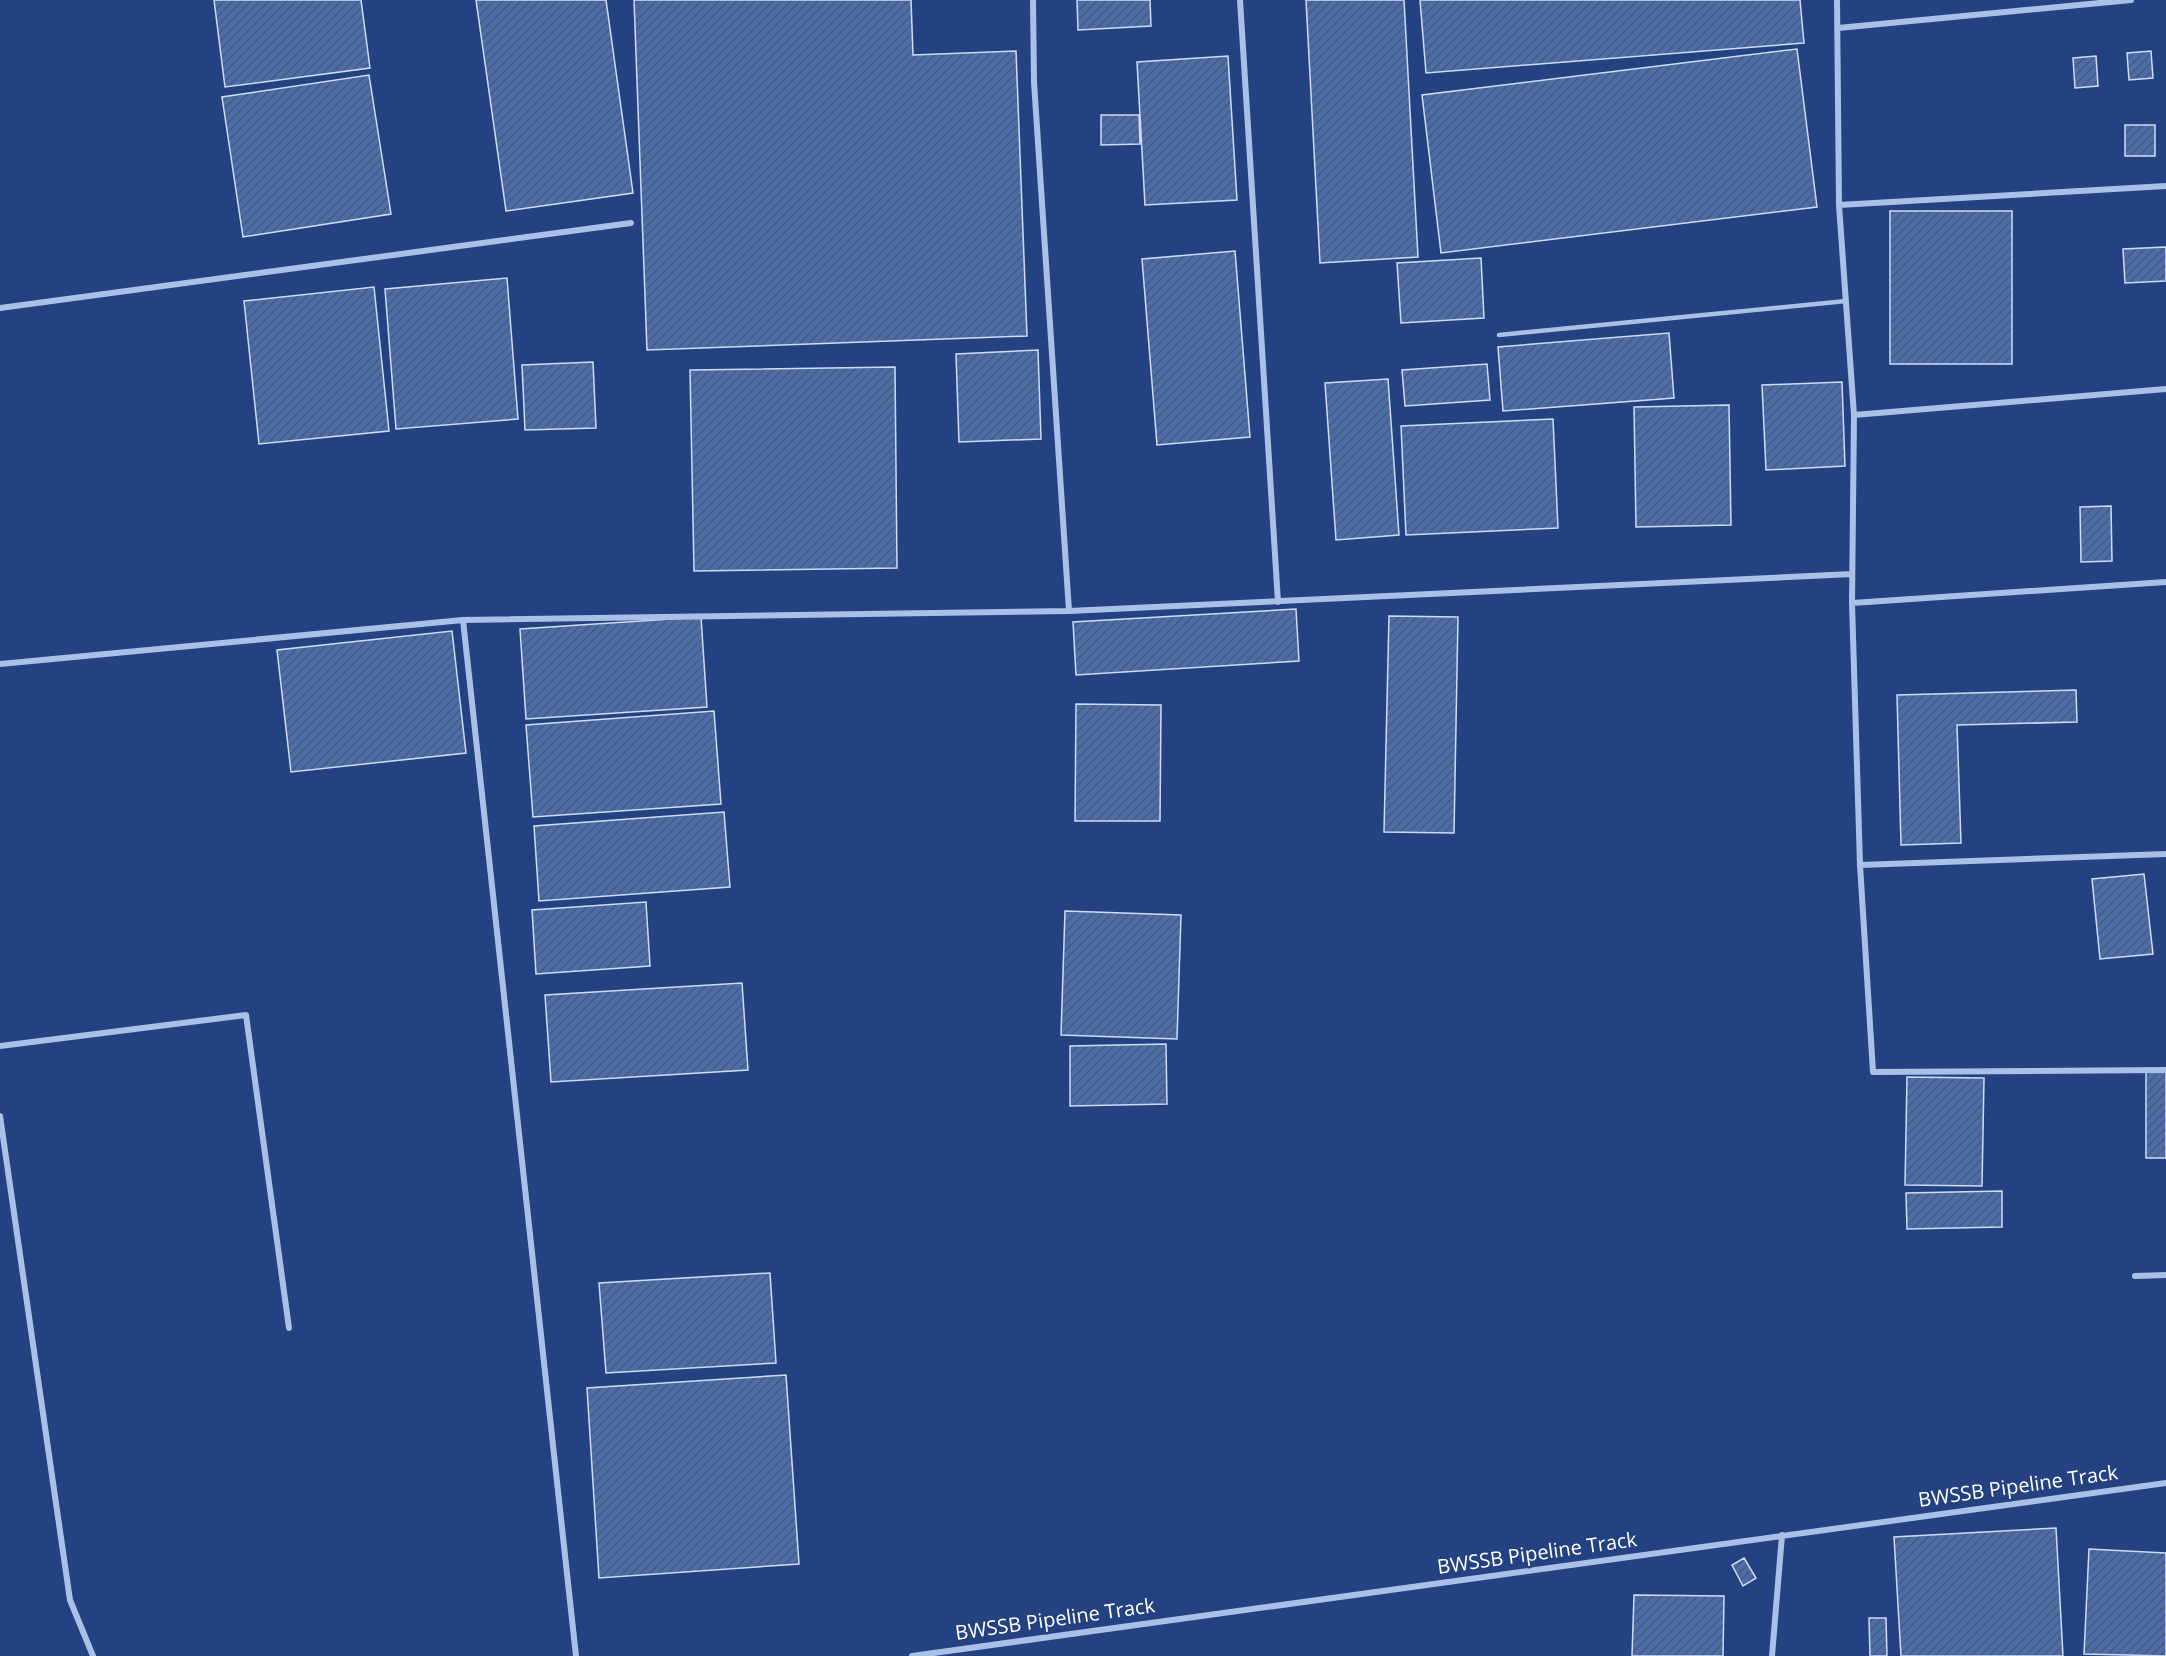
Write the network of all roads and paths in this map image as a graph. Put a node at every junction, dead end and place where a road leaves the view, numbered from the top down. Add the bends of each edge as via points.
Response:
1 (1033, 0) edge
2 (1240, 0) edge
3 (1837, 0) edge
4 (2131, 0) edge
5 (1838, 28) junction
6 (2166, 186) edge
7 (1839, 205) junction
8 (631, 223) dead end
9 (1846, 301) junction
10 (0, 308) edge
11 (1499, 335) dead end
12 (2166, 389) edge
13 (1854, 415) junction
14 (1852, 574) junction
15 (2166, 582) edge
16 (1278, 602) junction
17 (1852, 603) junction
18 (1069, 611) junction
19 (463, 620) junction
20 (0, 664) edge
21 (2166, 854) edge
22 (1860, 866) junction
23 (0, 1046) edge
24 (2166, 1070) edge
25 (0, 1116) edge
26 (2166, 1275) edge
27 (2135, 1276) dead end
28 (289, 1328) dead end
29 (2166, 1483) edge
30 (1782, 1535) junction
31 (93, 1656) edge
32 (576, 1656) edge
33 (912, 1656) edge
34 (1772, 1656) edge

1 - 18 street via 1034,82
2 - 16 street
3 - 5 street
4 - 5 street
5 - 7 street
6 - 7 street
7 - 9 street
8 - 10 street
9 - 11 lane
9 - 13 street
12 - 13 street
13 - 14 street
14 - 16 street
14 - 17 street
15 - 17 street
16 - 18 street
17 - 22 street
18 - 19 street
19 - 20 street
19 - 32 street
21 - 22 street
22 - 24 street via 1873,1072
23 - 28 street via 246,1015
25 - 31 street via 70,1600
26 - 27 street
29 - 30 street, BWSSB Pipeline Track
30 - 33 street, BWSSB Pipeline Track
30 - 34 street

